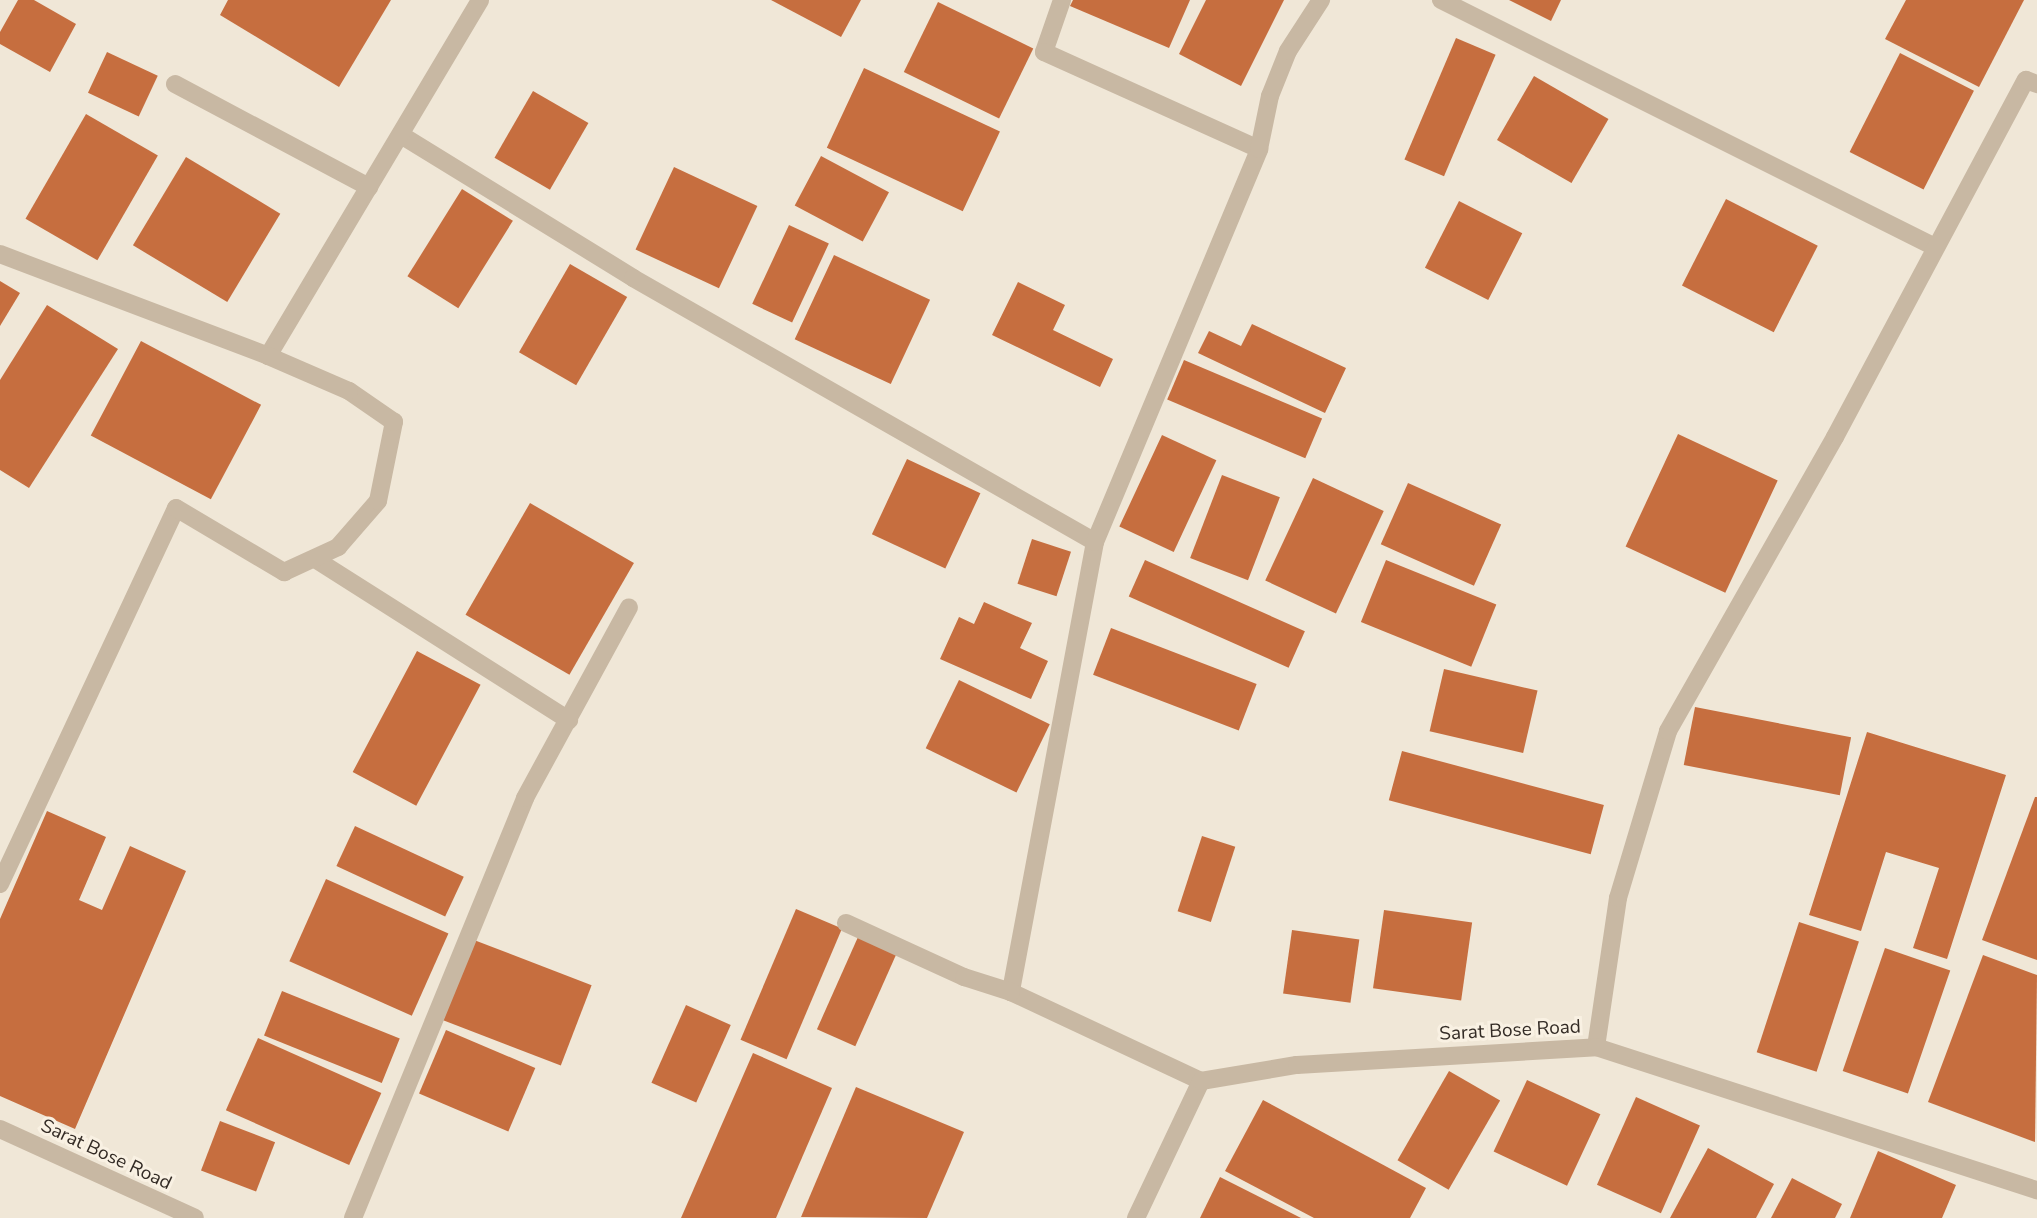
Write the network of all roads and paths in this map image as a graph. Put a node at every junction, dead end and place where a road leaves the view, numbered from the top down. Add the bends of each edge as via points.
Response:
1 (480, 0) edge
2 (1062, 0) edge
3 (1321, 0) edge
4 (1441, 0) edge
5 (2037, 84) edge
6 (175, 85) dead end
7 (401, 135) junction
8 (1259, 149) junction
9 (369, 187) junction
10 (1935, 247) junction
11 (0, 254) edge
12 (268, 356) junction
13 (1095, 542) junction
14 (315, 559) junction
15 (629, 607) dead end
16 (569, 720) junction
17 (0, 884) edge
18 (846, 923) dead end
19 (1011, 992) junction
20 (1596, 1047) junction
21 (1201, 1081) junction
22 (0, 1129) edge
23 (2037, 1190) edge
24 (195, 1218) edge
25 (353, 1218) edge
26 (1136, 1218) edge

1 - 7 street
2 - 8 street via 1044,52
3 - 8 street via 1287,51 1270,96
4 - 10 street
5 - 10 street via 2026,80
6 - 9 street
7 - 9 street
7 - 13 street via 633,278
8 - 13 street
9 - 12 street
10 - 20 street via 1835,437 1668,731 1618,898
11 - 12 street
12 - 14 street via 349,391 394,422 378,501 338,547
13 - 19 street
14 - 16 street
14 - 17 street via 284,572 176,508
15 - 16 street
16 - 25 street via 525,798
18 - 19 street via 964,977
19 - 21 street
20 - 21 street, Sarat Bose Road via 1297,1065
20 - 23 street, Sarat Bose Road
21 - 26 street
22 - 24 street, Sarat Bose Road

